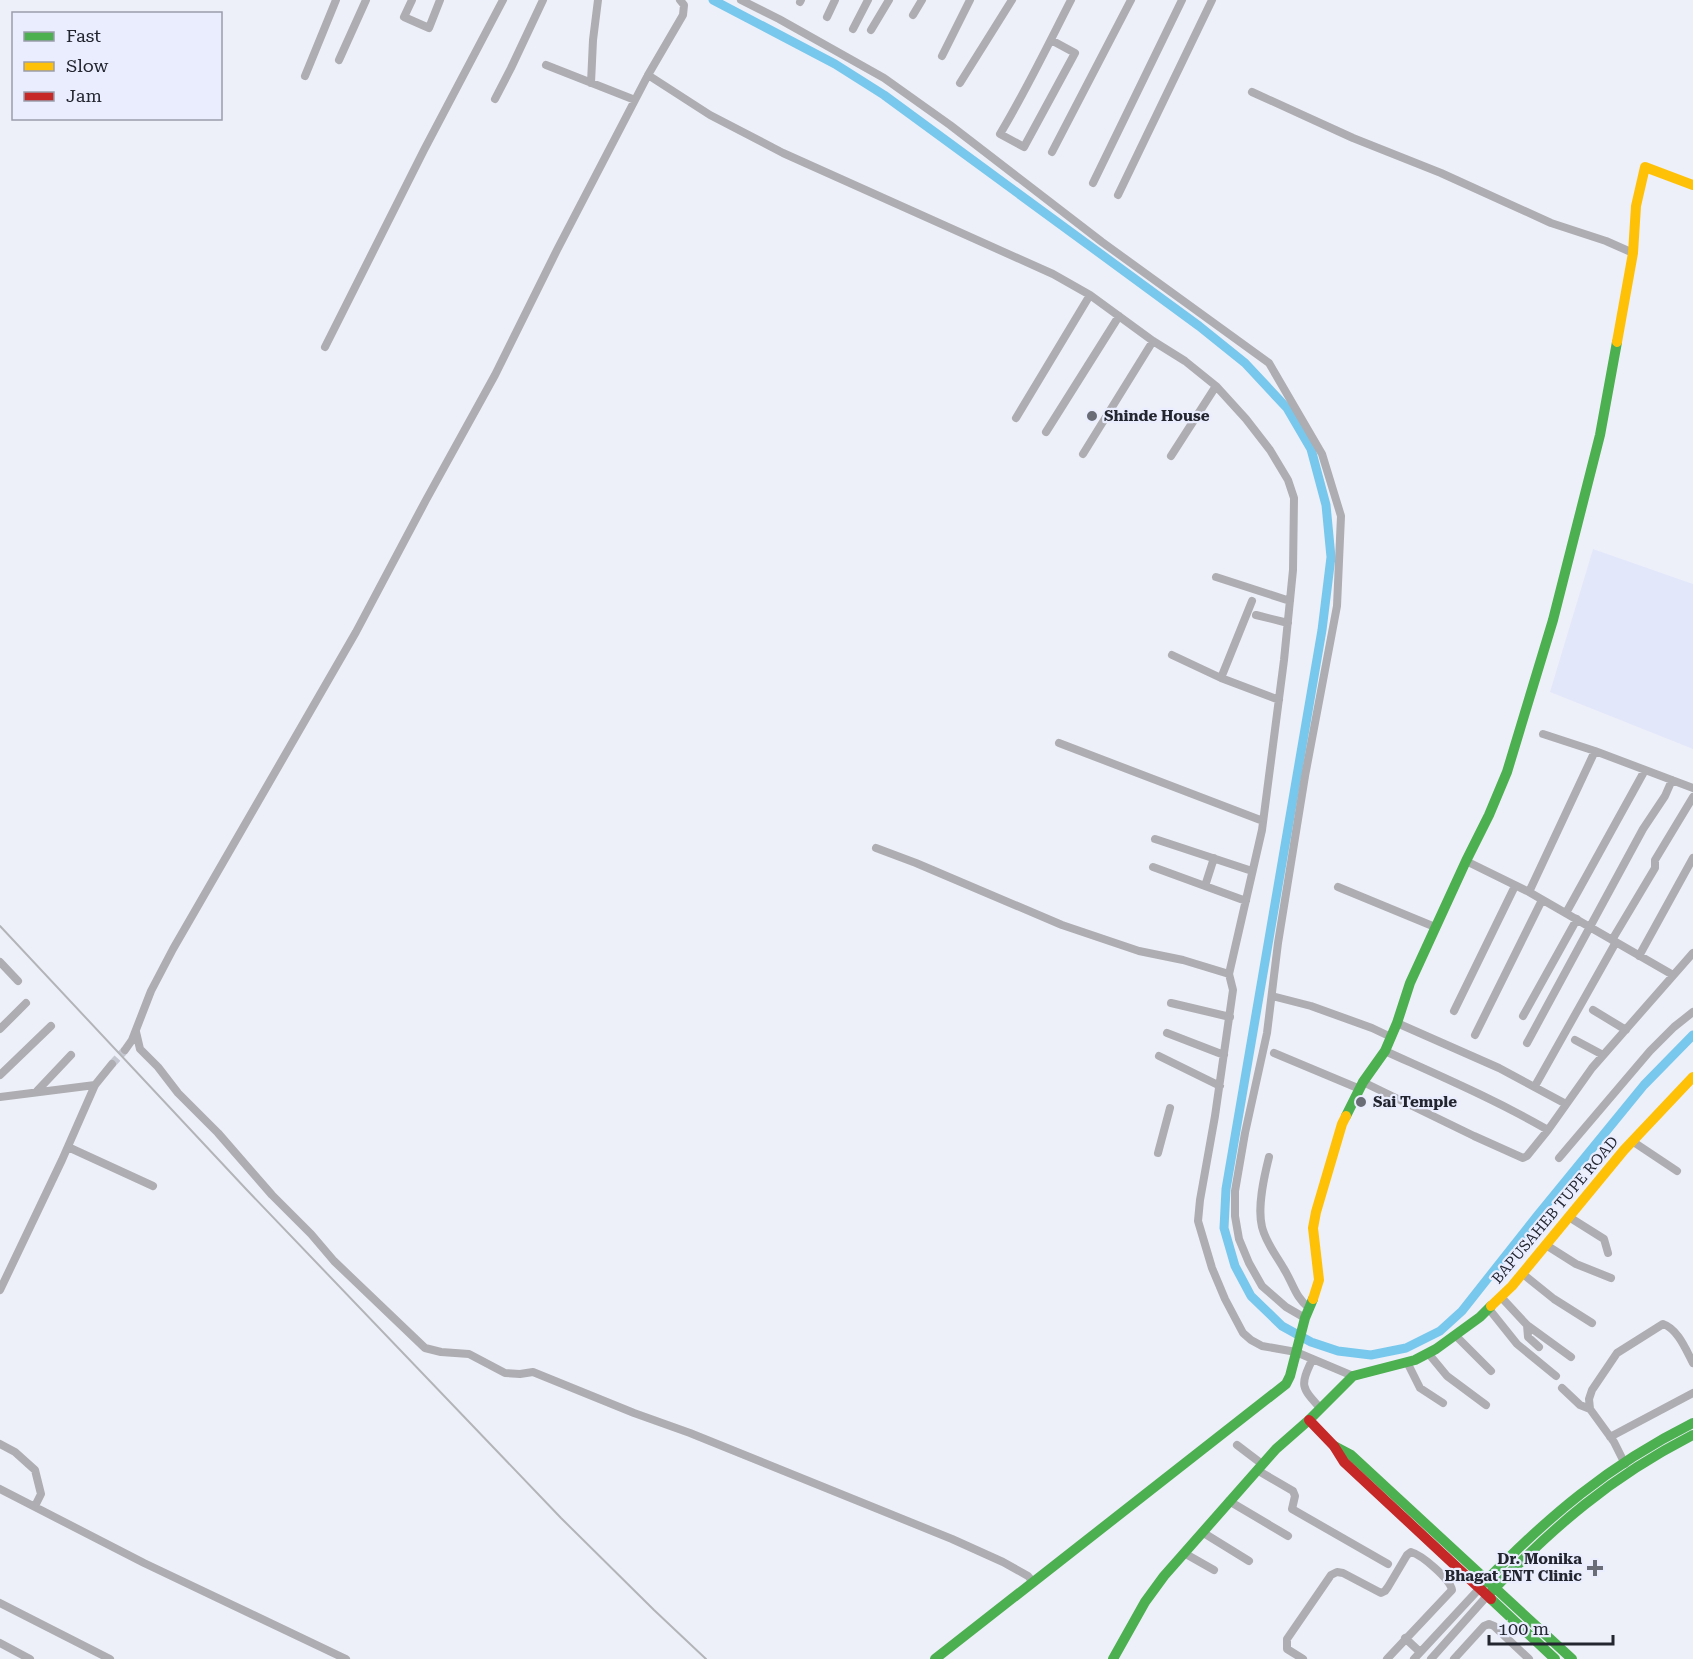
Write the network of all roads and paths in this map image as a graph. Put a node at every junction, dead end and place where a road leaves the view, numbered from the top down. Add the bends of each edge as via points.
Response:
1 (336, 0) edge
2 (366, 0) edge
3 (412, 0) edge
4 (440, 0) edge
5 (503, 0) edge
6 (543, 0) edge
7 (598, 0) edge
8 (680, 0) edge
9 (741, 0) edge
10 (835, 0) edge
11 (868, 0) edge
12 (890, 0) edge
13 (922, 0) edge
14 (970, 0) edge
15 (1012, 0) edge
16 (1071, 0) edge
17 (1131, 0) edge
18 (1182, 0) edge
19 (1212, 0) edge
20 (913, 15) dead end
21 (827, 17) dead end
22 (853, 29) dead end
23 (871, 30) dead end
24 (1051, 40) junction
25 (942, 56) dead end
26 (339, 60) dead end
27 (546, 65) dead end
28 (648, 75) junction
29 (305, 76) dead end
30 (591, 83) junction
31 (960, 83) dead end
32 (1252, 93) dead end
33 (495, 99) dead end
34 (635, 100) junction
35 (1052, 152) dead end
36 (1093, 183) dead end
37 (1693, 185) edge
38 (1118, 195) dead end
39 (1633, 253) junction
40 (1090, 295) junction
41 (1119, 316) junction
42 (1153, 341) junction
43 (325, 347) dead end
44 (1216, 386) junction
45 (1016, 418) dead end
46 (1046, 432) dead end
47 (1083, 454) dead end
48 (1171, 456) dead end
49 (1216, 577) dead end
50 (1252, 601) dead end
51 (1290, 601) junction
52 (1256, 615) dead end
53 (1288, 623) junction
54 (1172, 656) dead end
55 (1221, 678) junction
56 (1279, 700) junction
57 (1543, 734) dead end
58 (1059, 743) dead end
59 (1595, 751) junction
60 (1645, 770) junction
61 (1672, 780) junction
62 (1693, 788) edge
63 (1693, 797) edge
64 (1263, 821) junction
65 (1155, 839) dead end
66 (876, 848) dead end
67 (1214, 858) junction
68 (1693, 858) edge
69 (1466, 861) junction
70 (1153, 867) dead end
71 (1690, 869) edge
72 (1252, 871) junction
73 (1205, 886) junction
74 (1515, 886) junction
75 (1338, 887) dead end
76 (1529, 892) junction
77 (1542, 900) junction
78 (1246, 901) junction
79 (1566, 913) junction
80 (1577, 920) junction
81 (1435, 927) junction
82 (1591, 927) junction
83 (1614, 941) junction
84 (1693, 953) edge
85 (1639, 956) junction
86 (0, 962) edge
87 (1229, 974) junction
88 (1673, 975) junction
89 (18, 981) dead end
90 (1272, 996) junction
91 (26, 1003) dead end
92 (1171, 1003) dead end
93 (1593, 1010) dead end
94 (1454, 1011) dead end
95 (1693, 1012) edge
96 (1523, 1016) dead end
97 (1230, 1017) junction
98 (1397, 1023) junction
99 (51, 1026) dead end
100 (0, 1029) edge
101 (1626, 1030) junction
102 (135, 1031) junction
103 (1167, 1033) dead end
104 (1475, 1035) dead end
105 (1391, 1037) junction
106 (1575, 1040) dead end
107 (1527, 1043) dead end
108 (125, 1050) tunnel mouth
109 (1385, 1051) junction
110 (1274, 1053) dead end
111 (72, 1055) dead end
112 (1224, 1055) junction
113 (1603, 1055) junction
114 (1159, 1056) dead end
115 (112, 1064) tunnel mouth
116 (0, 1075) edge
117 (1693, 1077) edge
118 (95, 1084) junction
119 (1361, 1085) junction
120 (1220, 1086) junction
121 (1535, 1086) junction
122 (36, 1092) junction
123 (0, 1097) edge
124 (1566, 1104) junction
125 (1170, 1108) dead end
126 (1548, 1130) junction
127 (1632, 1141) junction
128 (68, 1147) junction
129 (1158, 1153) dead end
130 (1269, 1157) dead end
131 (1559, 1158) dead end
132 (1677, 1171) dead end
133 (153, 1186) dead end
134 (1569, 1217) junction
135 (1546, 1245) junction
136 (1608, 1253) dead end
137 (1523, 1274) junction
138 (1611, 1278) dead end
139 (0, 1290) edge
140 (1501, 1297) junction
141 (1489, 1309) junction
142 (1305, 1318) junction
143 (1592, 1323) dead end
144 (1527, 1325) junction
145 (1455, 1335) junction
146 (1297, 1347) junction
147 (1539, 1347) dead end
148 (1428, 1353) junction
149 (1571, 1357) dead end
150 (1312, 1360) junction
151 (1407, 1362) junction
152 (1693, 1364) edge
153 (1491, 1371) dead end
154 (1353, 1376) junction
155 (1556, 1376) dead end
156 (1562, 1388) dead end
157 (1693, 1394) edge
158 (1443, 1403) dead end
159 (1486, 1405) dead end
160 (1320, 1408) junction
161 (1590, 1408) junction
162 (1309, 1420) junction
163 (1693, 1423) edge
164 (1693, 1435) edge
165 (1610, 1437) junction
166 (0, 1444) edge
167 (1237, 1445) dead end
168 (1627, 1466) junction
169 (1260, 1467) junction
170 (0, 1489) edge
171 (1229, 1502) junction
172 (34, 1506) junction
173 (1202, 1532) junction
174 (1288, 1536) dead end
175 (1184, 1553) junction
176 (1249, 1562) dead end
177 (1388, 1564) dead end
178 (1214, 1570) dead end
179 (1033, 1582) junction
180 (1487, 1588) junction
181 (0, 1603) edge
182 (1406, 1638) junction
183 (0, 1643) edge
184 (1420, 1652) junction
185 (30, 1659) edge
186 (110, 1659) edge
187 (345, 1659) edge
188 (935, 1659) edge
189 (1113, 1659) edge
190 (1303, 1659) edge
191 (1387, 1659) edge
192 (1414, 1659) edge
193 (1431, 1659) edge
194 (1454, 1659) edge
195 (1529, 1659) edge
196 (1555, 1659) edge
197 (1572, 1659) edge

1 - 29 street
2 - 26 street
3 - 4 street via 404,17 429,28
5 - 43 street
6 - 33 street
7 - 30 street
8 - 28 street via 683,15
9 - 90 street via 884,78 1269,363 1322,454 1341,516 1337,606 1305,776
10 - 21 street
11 - 22 street
12 - 23 street
13 - 20 street
14 - 25 street
15 - 31 street
16 - 24 street
17 - 35 street
18 - 36 street
19 - 38 street
24 - 24 street via 1000,134 1024,147 1075,53
27 - 30 street
28 - 34 street
28 - 40 street via 710,116 783,153 1053,274
30 - 34 street
32 - 39 street via 1551,223
34 - 102 street via 495,375 356,633 173,949
37 - 39 street via 1645,167 1636,206
39 - 69 street via 1600,435 1553,620 1506,772
40 - 41 street
40 - 45 street
41 - 42 street
41 - 46 street
42 - 44 street
42 - 47 street
44 - 48 street
44 - 51 street via 1270,450 1288,480 1294,498
49 - 51 street
50 - 55 street
51 - 53 street
52 - 53 street
53 - 56 street
54 - 55 street
55 - 56 street
56 - 64 street
57 - 59 street
58 - 64 street
59 - 60 street
59 - 76 street
60 - 61 street
60 - 79 street
61 - 62 street
61 - 82 street
63 - 83 street via 1655,860 1655,868
64 - 72 street
65 - 67 street
66 - 87 street via 1062,925 1139,951
67 - 72 street
67 - 73 street
68 - 71 street
69 - 74 street
69 - 81 street
70 - 73 street
71 - 85 street
72 - 78 street
73 - 78 street
74 - 76 street
74 - 94 street
75 - 81 street
76 - 77 street
77 - 79 street
77 - 104 street
78 - 87 street
79 - 80 street
80 - 82 street
80 - 96 street
81 - 98 street
82 - 83 street
82 - 107 street
83 - 85 street
83 - 121 street
84 - 88 street
85 - 88 street
86 - 89 street
87 - 97 street via 1233,990
88 - 101 street
90 - 105 street via 1311,1006
90 - 142 street via 1268,1033 1245,1133 1234,1216 1239,1239 1262,1286 1286,1308
91 - 100 street
92 - 97 street
93 - 101 street
95 - 131 street via 1650,1051
97 - 112 street
98 - 105 street
98 - 121 street
99 - 116 street
101 - 113 street
102 - 108 street
102 - 179 street via 141,1049 178,1093 334,1261 425,1348 469,1354 507,1373 533,1372 952,1539 1004,1562
103 - 112 street
105 - 109 street
106 - 113 street
109 - 119 street
109 - 126 street
110 - 119 street
111 - 122 street
112 - 120 street
113 - 124 street
114 - 120 street
115 - 118 street
117 - 127 street, BAPUSAHEB TUPE ROAD
118 - 122 street
118 - 128 street
119 - 126 street via 1518,1157 1527,1156
119 - 142 street via 1342,1124 1316,1212 1313,1227 1319,1280
120 - 146 street via 1198,1221 1207,1253 1243,1333 1262,1346
121 - 124 street
122 - 123 street
124 - 126 street
125 - 129 street
127 - 132 street
127 - 134 street, BAPUSAHEB TUPE ROAD
128 - 133 street
128 - 139 street
130 - 142 street via 1261,1226 1285,1269
134 - 135 street, BAPUSAHEB TUPE ROAD
134 - 136 street via 1604,1239
135 - 137 street, BAPUSAHEB TUPE ROAD
135 - 138 street via 1576,1264
137 - 140 street, BAPUSAHEB TUPE ROAD
137 - 143 street
140 - 141 street, BAPUSAHEB TUPE ROAD
140 - 144 street
141 - 145 street, BAPUSAHEB TUPE ROAD
141 - 155 street via 1517,1344
142 - 146 street
144 - 147 street via 1528,1337
144 - 149 street
145 - 148 street, BAPUSAHEB TUPE ROAD
145 - 153 street
146 - 150 street
146 - 179 street via 1286,1384
148 - 151 street, BAPUSAHEB TUPE ROAD
148 - 159 street via 1447,1376
150 - 154 street
150 - 160 street via 1304,1387
151 - 154 street, BAPUSAHEB TUPE ROAD
151 - 158 street via 1420,1388
152 - 161 street via 1671,1326 1663,1324 1617,1353 1592,1390
154 - 160 street, BAPUSAHEB TUPE ROAD
156 - 161 street via 1580,1405
157 - 165 street
160 - 162 street, BAPUSAHEB TUPE ROAD
161 - 165 street
162 - 169 street, BAPUSAHEB TUPE ROAD
162 - 180 street via 1344,1462 1393,1501
163 - 168 street via 1672,1432
164 - 168 street
165 - 168 street
166 - 172 street via 35,1470 41,1494
167 - 169 street
168 - 180 street
169 - 171 street, BAPUSAHEB TUPE ROAD
169 - 177 street via 1293,1491 1292,1509
170 - 172 street
171 - 173 street, BAPUSAHEB TUPE ROAD
171 - 174 street
172 - 187 street
173 - 175 street, BAPUSAHEB TUPE ROAD
173 - 176 street
175 - 178 street
175 - 189 street, BAPUSAHEB TUPE ROAD via 1145,1602
179 - 188 street
180 - 184 street
180 - 193 street
180 - 196 street
180 - 197 street
181 - 186 street
182 - 184 street
182 - 190 street via 1452,1590 1450,1583 1424,1558 1412,1552 1381,1593 1343,1573 1331,1575 1287,1639 1287,1649
182 - 191 street
183 - 185 street
184 - 192 street
194 - 195 street via 1489,1624

